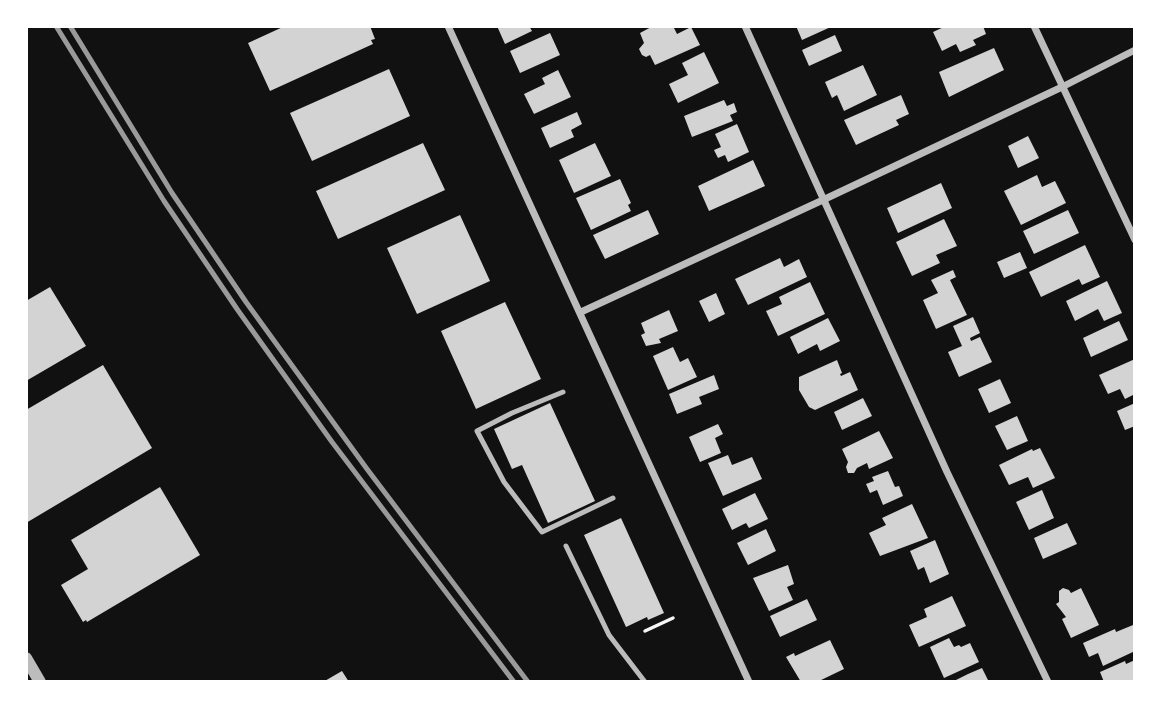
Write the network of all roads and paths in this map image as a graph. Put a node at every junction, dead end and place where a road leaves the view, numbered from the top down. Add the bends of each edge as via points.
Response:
1 (448, 26) edge
2 (745, 26) edge
3 (1034, 26) edge
4 (1135, 50) edge
5 (1062, 87) junction
6 (825, 199) junction
7 (1135, 240) edge
8 (581, 312) junction
9 (564, 392) dead end
10 (613, 498) dead end
11 (566, 546) dead end
12 (673, 618) dead end
13 (645, 631) dead end
14 (26, 658) edge
15 (40, 682) edge
16 (645, 682) edge
17 (749, 682) edge
18 (1048, 682) edge

1 - 8 street
2 - 6 street
3 - 5 street
4 - 5 street
5 - 6 street
5 - 7 street
6 - 8 street
6 - 18 street via 947,472
8 - 17 street
9 - 10 lane via 477,431 505,482 542,532
11 - 16 lane via 610,635
12 - 13 path
14 - 15 street

